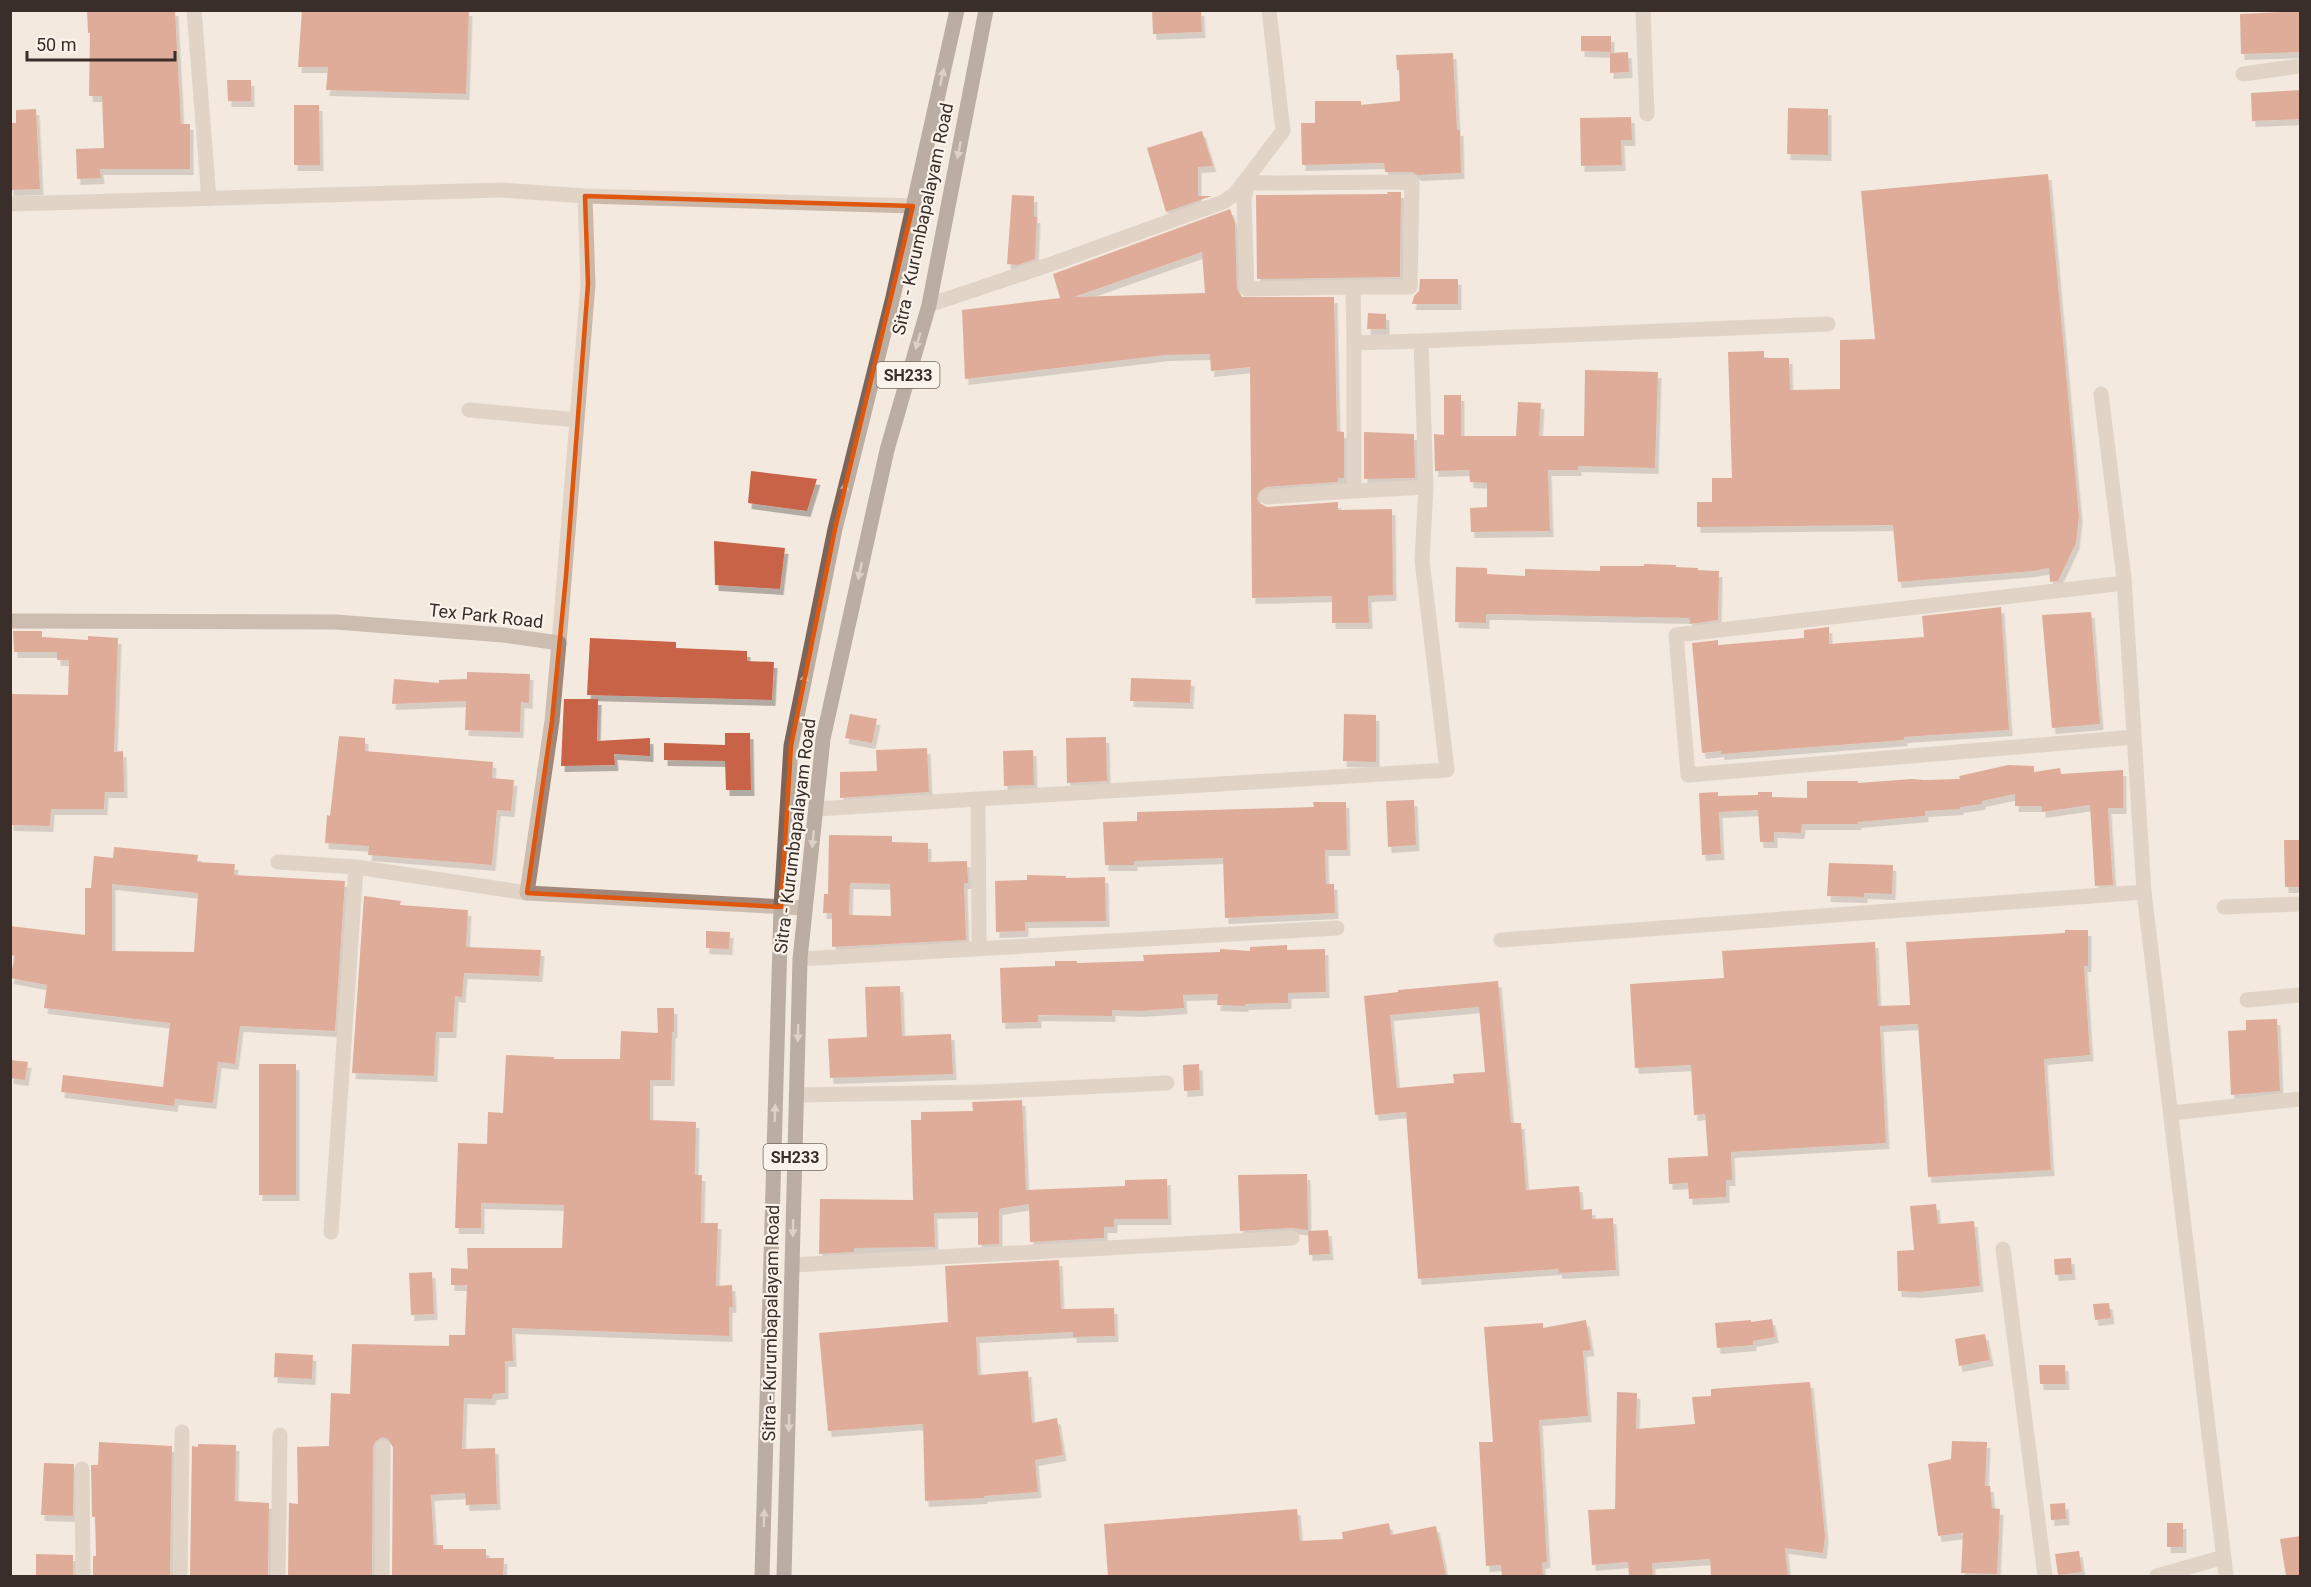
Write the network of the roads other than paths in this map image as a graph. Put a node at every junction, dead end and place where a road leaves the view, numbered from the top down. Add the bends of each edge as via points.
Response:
1 (194, 10) edge
2 (957, 10) edge
3 (986, 10) edge
4 (1269, 10) edge
5 (1643, 10) edge
6 (2301, 66) edge
7 (2243, 74) dead end
8 (1647, 114) dead end
9 (585, 196) junction
10 (209, 199) junction
11 (10, 204) edge
12 (913, 206) junction
13 (1353, 287) junction
14 (929, 305) junction
15 (1828, 324) dead end
16 (1420, 341) junction
17 (1354, 343) junction
18 (2102, 394) dead end
19 (469, 410) dead end
20 (577, 420) junction
21 (1426, 487) junction
22 (1354, 491) junction
23 (1267, 497) dead end
24 (2124, 583) junction
25 (10, 621) edge
26 (559, 643) junction
27 (2134, 736) junction
28 (978, 799) junction
29 (816, 809) junction
30 (278, 862) dead end
31 (356, 867) junction
32 (2144, 892) junction
33 (527, 893) junction
34 (2301, 904) edge
35 (782, 907) junction
36 (2224, 907) dead end
37 (806, 908) junction
38 (1336, 928) dead end
39 (1501, 940) dead end
40 (979, 948) junction
41 (800, 959) junction
42 (2301, 995) edge
43 (2247, 1000) dead end
44 (1167, 1083) dead end
45 (796, 1095) junction
46 (2301, 1099) edge
47 (2172, 1113) junction
48 (330, 1232) dead end
49 (1292, 1238) dead end
50 (2003, 1249) dead end
51 (792, 1265) junction
52 (182, 1432) dead end
53 (280, 1435) dead end
54 (383, 1447) dead end
55 (82, 1469) dead end
56 (2224, 1557) junction
57 (83, 1576) edge
58 (180, 1576) edge
59 (278, 1576) edge
60 (382, 1576) edge
61 (762, 1576) edge
62 (784, 1576) edge
63 (2045, 1576) edge
64 (2157, 1576) edge
65 (2226, 1576) edge

1 - 10 street
12 -> 2 main road, Sitra - Kurumbapalayam Road
3 -> 14 main road, Sitra - Kurumbapalayam Road / SH233
4 - 14 street via 1283,131 1235,194 1223,202
5 - 8 street
6 - 7 street
9 - 10 street via 501,190
9 - 12 street
9 - 20 street via 588,284
10 - 11 street
35 -> 12 main road, Sitra - Kurumbapalayam Road via 790,746 835,529
13 - 13 street via 1247,289 1247,184 1412,182 1410,287
13 - 17 street
14 -> 29 main road, Sitra - Kurumbapalayam Road / SH233 via 886,450 823,739
15 - 16 street
16 - 17 street
16 - 21 street
17 - 22 street
18 - 24 street
19 - 20 street
20 - 26 street
21 - 22 street
21 - 28 street via 1422,560 1447,770
22 - 23 street
24 - 27 street
24 - 27 street via 1676,635 1688,775
25 - 26 street, Tex Park Road via 336,622
26 - 33 street, Tex Park Road
27 - 32 street
28 - 29 street
28 - 40 street
29 -> 37 main road, Sitra - Kurumbapalayam Road / SH233
30 - 31 street
31 - 33 street
31 - 48 street
32 - 39 street
32 - 47 street
33 - 35 street
34 - 36 street
35 - 37 street
61 -> 35 main road, Sitra - Kurumbapalayam Road / SH233
37 - 41 main road, Sitra - Kurumbapalayam Road / SH233
38 - 40 street
40 - 41 street
41 -> 45 main road, Sitra - Kurumbapalayam Road / SH233
42 - 43 street
44 - 45 street via 982,1092
45 -> 51 main road, Sitra - Kurumbapalayam Road / SH233
46 - 47 street
47 - 56 street
49 - 51 street
50 - 63 street
51 -> 62 main road, Sitra - Kurumbapalayam Road / SH233
52 - 58 street
53 - 59 street
54 - 60 street
55 - 57 street
56 - 64 street
56 - 65 street

